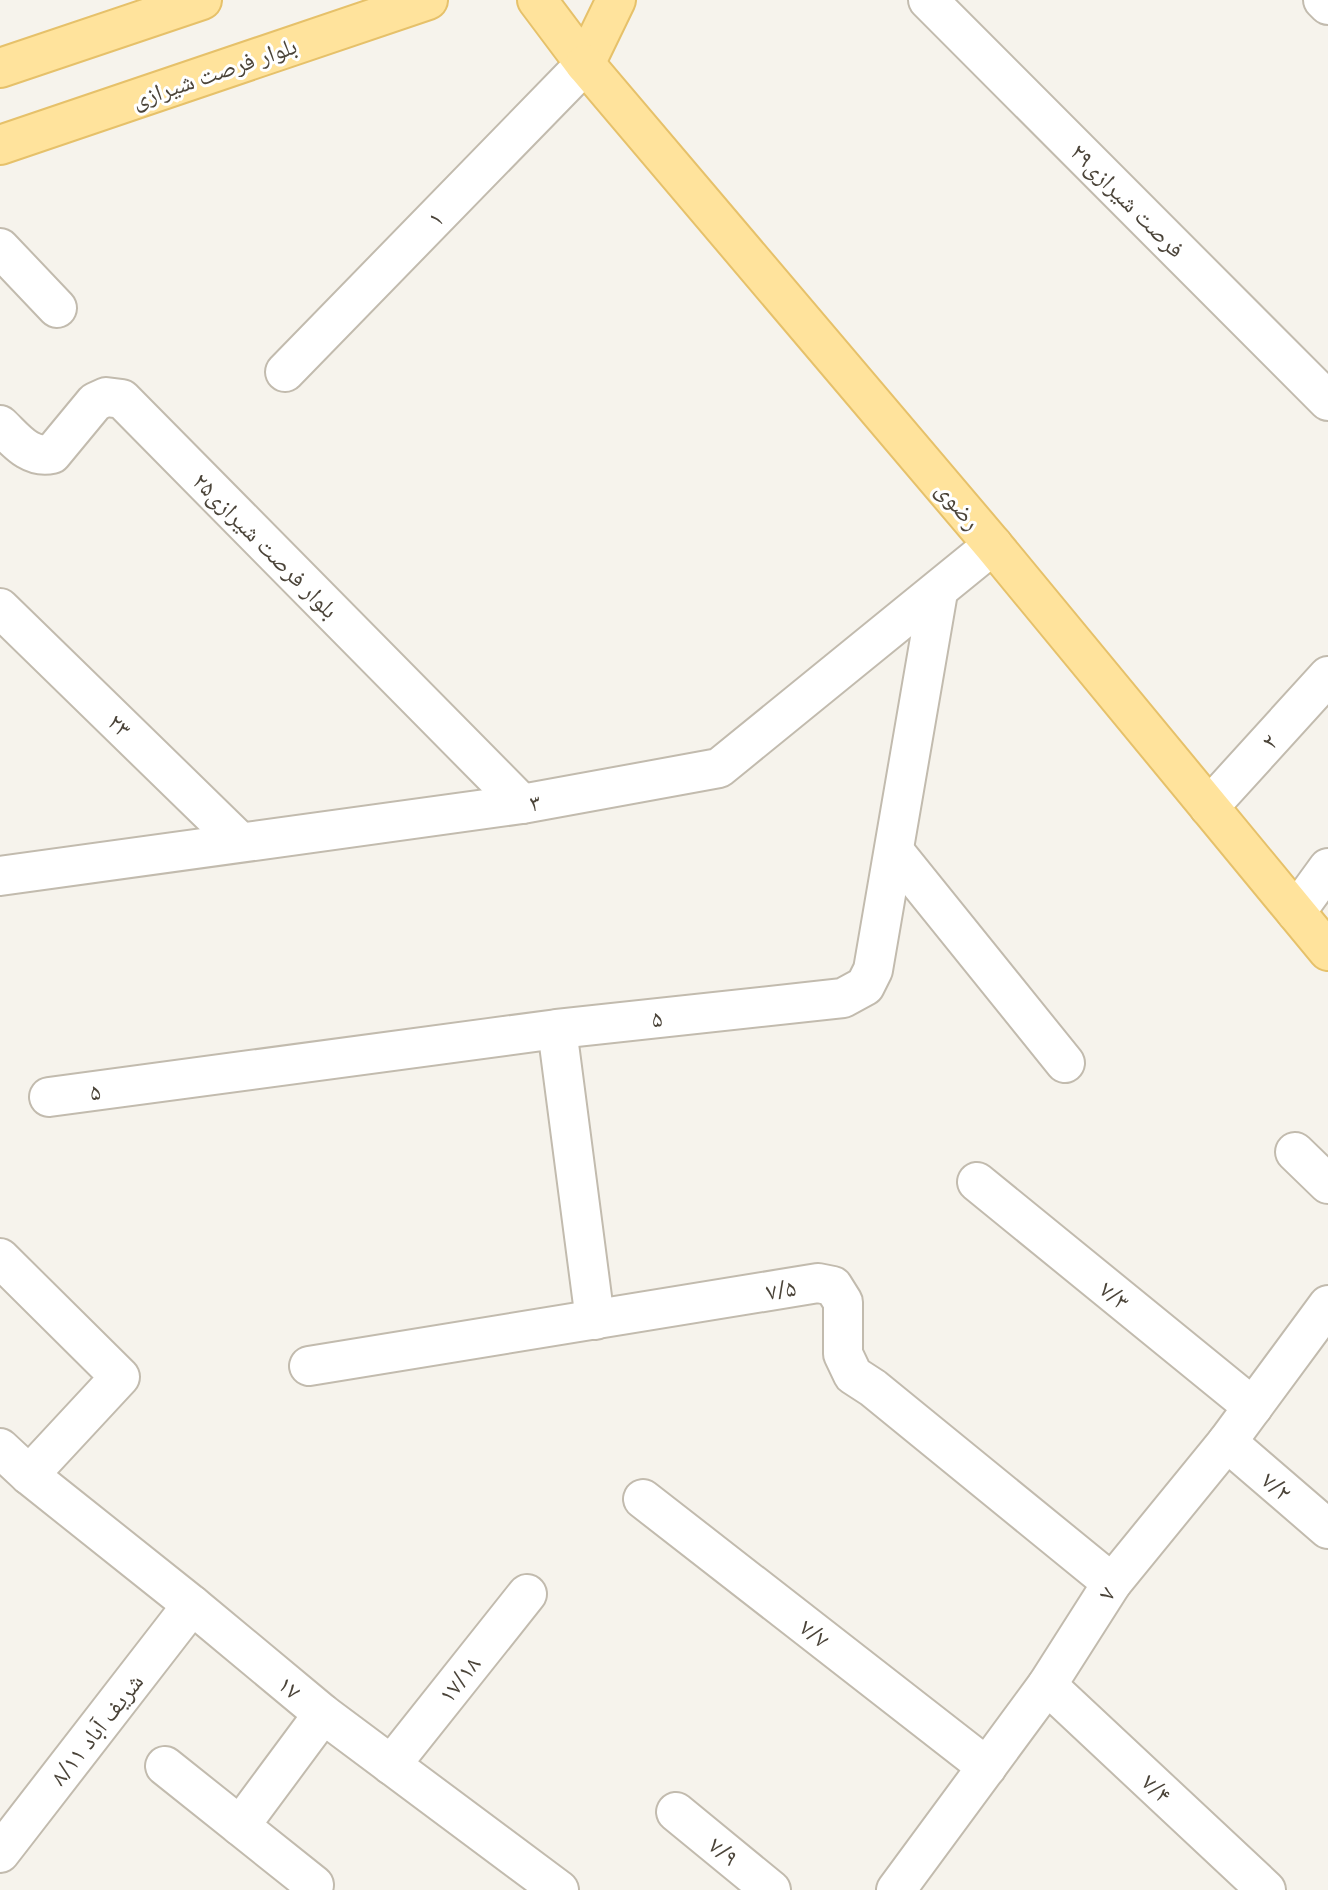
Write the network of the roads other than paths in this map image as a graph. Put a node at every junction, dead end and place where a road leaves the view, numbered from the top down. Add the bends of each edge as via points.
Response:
1 (202, 0) edge
2 (428, 0) edge
3 (537, 0) edge
4 (616, 0) edge
5 (928, 0) edge
6 (1323, 0) edge
7 (1328, 5) edge
8 (585, 64) junction
9 (0, 68) edge
10 (0, 145) edge
11 (0, 248) edge
12 (57, 308) dead end
13 (285, 372) dead end
14 (1328, 401) edge
15 (0, 425) edge
16 (993, 545) junction
17 (938, 592) junction
18 (0, 608) edge
19 (1328, 676) edge
20 (522, 804) junction
21 (1209, 807) junction
22 (240, 842) junction
23 (894, 852) junction
24 (1328, 868) edge
25 (0, 876) edge
26 (1296, 912) junction
27 (1328, 951) edge
28 (557, 1029) junction
29 (1065, 1063) dead end
30 (49, 1097) dead end
31 (1295, 1152) dead end
32 (977, 1182) dead end
33 (1328, 1184) edge
34 (0, 1258) edge
35 (1328, 1305) edge
36 (595, 1320) junction
37 (309, 1366) dead end
38 (1253, 1407) junction
39 (1227, 1442) junction
40 (0, 1448) edge
41 (29, 1475) junction
42 (643, 1499) dead end
43 (1328, 1529) edge
44 (1112, 1583) junction
45 (527, 1594) dead end
46 (192, 1605) junction
47 (1047, 1685) junction
48 (323, 1714) junction
49 (391, 1765) junction
50 (164, 1766) dead end
51 (987, 1767) junction
52 (677, 1812) dead end
53 (240, 1826) junction
54 (0, 1853) edge
55 (314, 1885) dead end
56 (544, 1886) edge
57 (771, 1890) edge
58 (896, 1890) edge
59 (1266, 1890) edge

1 - 9 main road
2 - 10 main road, بلوار فرصت شیرازی
3 - 8 main road, رضوی
4 - 8 main road
5 - 14 street, فرصت شیرازی۲۹
6 - 7 street
8 - 13 street, ۱
8 - 16 main road, رضوی
11 - 12 street
15 - 20 street, بلوار فرصت شیرازی۲۵ via 27,451 43,456 52,454 95,402 106,397 122,399
16 - 17 street, ۳
16 - 21 main road, رضوی
17 - 20 street, ۳ via 719,768
17 - 23 street, ۵
18 - 22 street, ۲۳
19 - 21 street, ۲
20 - 22 street, ۳
21 - 26 main road, رضوی
22 - 25 street, ۳
23 - 28 street, ۵ via 873,971 864,986 843,998
23 - 29 street
24 - 26 street
26 - 27 main road, رضوی
28 - 30 street, ۵
28 - 36 street
31 - 33 street
32 - 38 street, ۷/۳
34 - 41 street via 120,1377
35 - 38 street, ۷
36 - 37 street, ۷/۵
36 - 44 street, ۷/۵ via 818,1283 834,1286 843,1302 843,1354 853,1375
38 - 39 street, ۷
39 - 43 street, ۷/۲
39 - 44 street, ۷
40 - 41 street, ۱۷
41 - 46 street, ۱۷
42 - 51 street, ۷/۷
44 - 47 street, ۷
45 - 49 street, ۱۷/۱۸
46 - 48 street, ۱۷
46 - 54 street, شریف آباد ۸/۱۱
47 - 51 street, ۷
47 - 59 street, ۷/۴
48 - 49 street, ۱۷
48 - 53 street
49 - 56 street, ۱۷
50 - 53 street
51 - 58 street, ۷
52 - 57 street, ۷/۹
53 - 55 street

